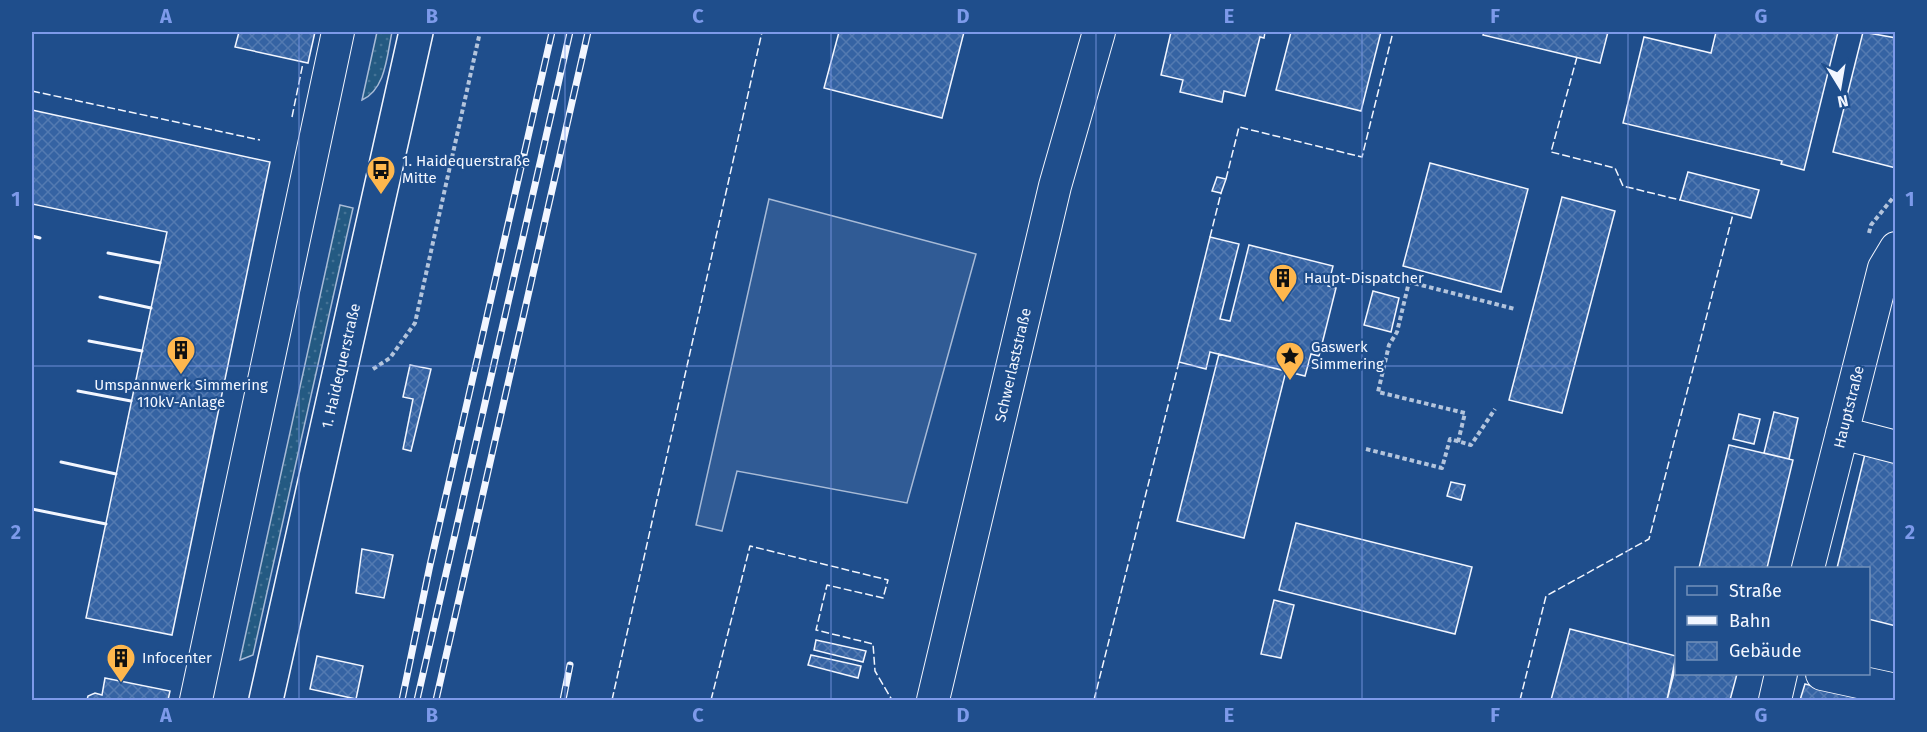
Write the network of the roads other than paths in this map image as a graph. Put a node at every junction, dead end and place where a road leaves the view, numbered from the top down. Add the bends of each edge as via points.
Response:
1 (338, 32) edge
2 (416, 32) edge
3 (1099, 32) edge
4 (1896, 248) edge
5 (1842, 433) junction
6 (1896, 447) edge
7 (1808, 567) edge
8 (1781, 675) edge
9 (1827, 675) edge
10 (1896, 690) edge
11 (196, 700) edge
12 (266, 700) edge
13 (933, 700) edge
14 (1774, 700) edge

1 - 11 lane
2 - 12 main road, 1. Haidequerstraße
3 - 13 lane, Schwerlaststraße via 1055,186
4 - 5 lane, Hauptstraße via 1884,268
5 - 6 lane
5 - 7 lane, Hauptstraße
8 - 14 lane
9 - 10 lane

